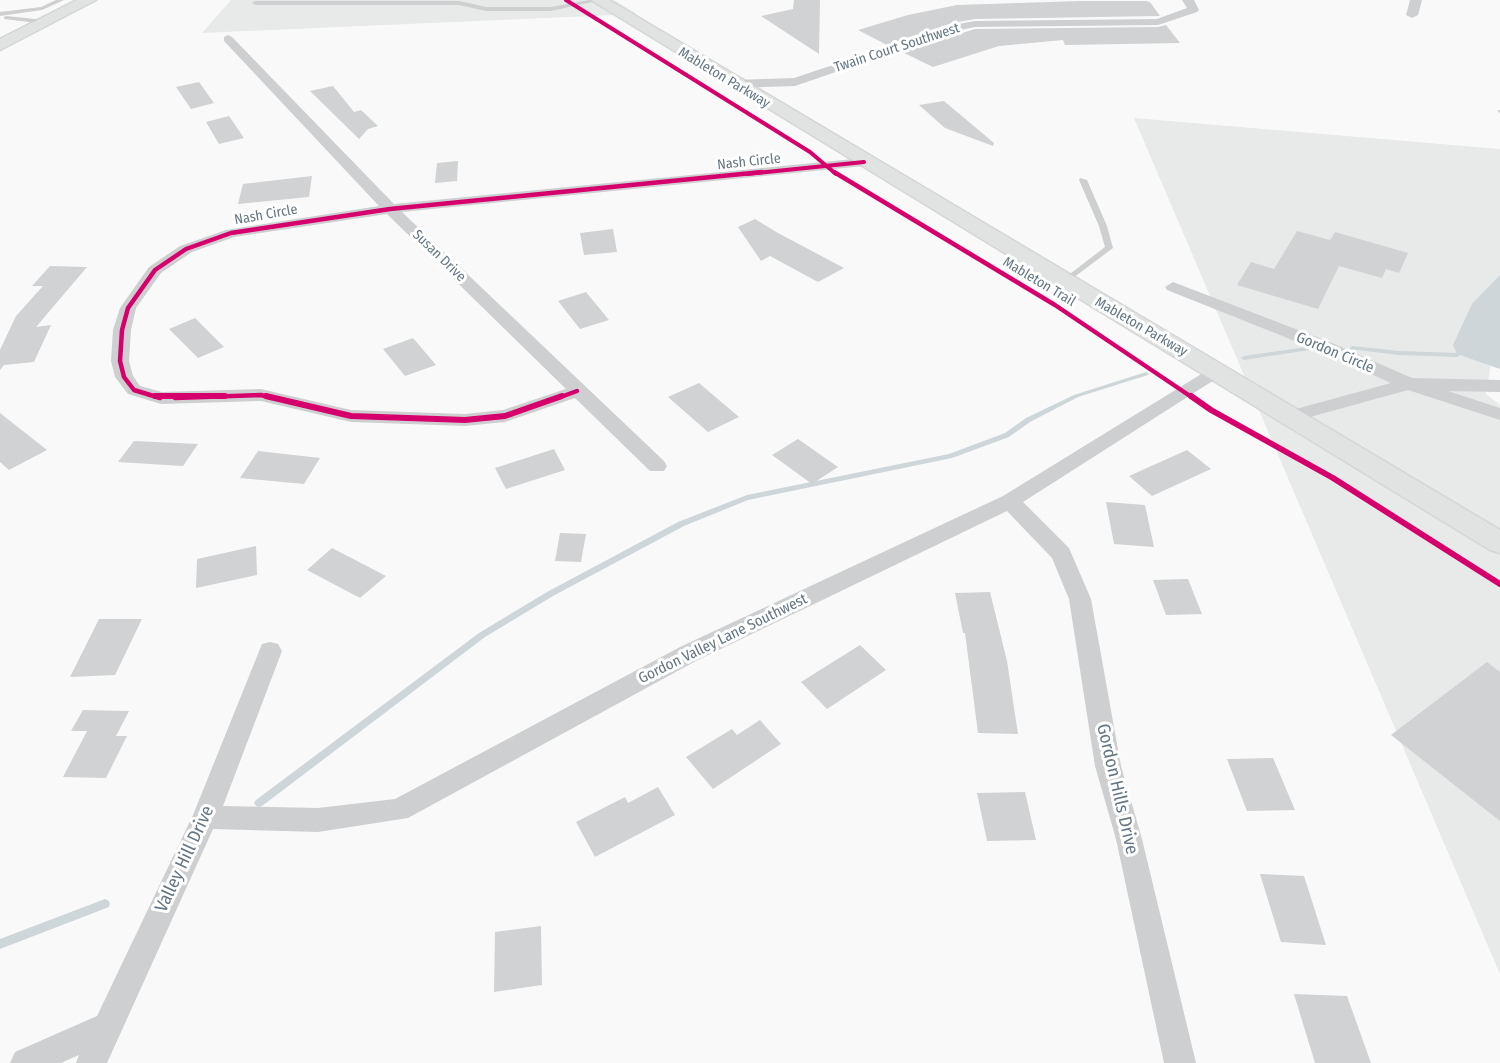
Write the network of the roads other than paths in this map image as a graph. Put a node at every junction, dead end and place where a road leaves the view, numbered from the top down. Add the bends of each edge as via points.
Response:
1 (61, 0) edge
2 (89, 0) edge
3 (598, 0) edge
4 (1188, 0) edge
5 (1416, 0) edge
6 (255, 3) dead end
7 (1412, 15) dead end
8 (0, 16) edge
9 (45, 22) junction
10 (228, 39) dead end
11 (0, 45) edge
12 (734, 84) junction
13 (864, 162) junction
14 (1083, 180) dead end
15 (390, 209) junction
16 (1065, 282) junction
17 (1173, 287) dead end
18 (1216, 371) junction
19 (1409, 384) junction
20 (1500, 386) edge
21 (577, 391) junction
22 (1500, 414) edge
23 (1292, 416) junction
24 (657, 466) dead end
25 (1010, 501) junction
26 (1500, 543) edge
27 (270, 651) dead end
28 (205, 817) junction
29 (106, 1027) junction
30 (26, 1063) edge
31 (91, 1063) edge
32 (1180, 1063) edge

1 - 8 lane
2 - 9 main road
3 - 6 lane via 551,9 486,9 459,3
3 - 12 main road, Mableton Parkway
4 - 12 street, Twain Court Southwest via 1193,10 1158,22 1017,23 953,28 808,78
5 - 7 street
8 - 9 lane
9 - 11 main road
10 - 15 street, Susan Drive
12 - 13 main road, Mableton Parkway
13 - 15 street, Nash Circle
13 - 16 main road, Mableton Parkway
14 - 16 lane via 1109,248
15 - 21 street, Susan Drive
15 - 21 street, Nash Circle via 231,233 186,249 164,262 144,282 128,308 120,361 124,377 134,390 161,398 261,395 351,416 420,419 505,416
16 - 18 main road, Mableton Parkway
17 - 19 street, Gordon Circle
18 - 23 main road, Mableton Parkway
18 - 25 street, Gordon Valley Lane Southwest
19 - 20 street
19 - 22 street, Gordon Circle
19 - 23 street
21 - 24 street, Susan Drive
23 - 26 main road, Mableton Parkway
25 - 28 street, Gordon Valley Lane Southwest via 688,654 399,810 318,820
25 - 32 street, Gordon Hills Drive via 1061,554 1080,599 1108,766 1129,839
27 - 28 street, Valley Hill Drive
28 - 29 street, Valley Hill Drive
29 - 30 street
29 - 31 street, Valley Hill Drive

